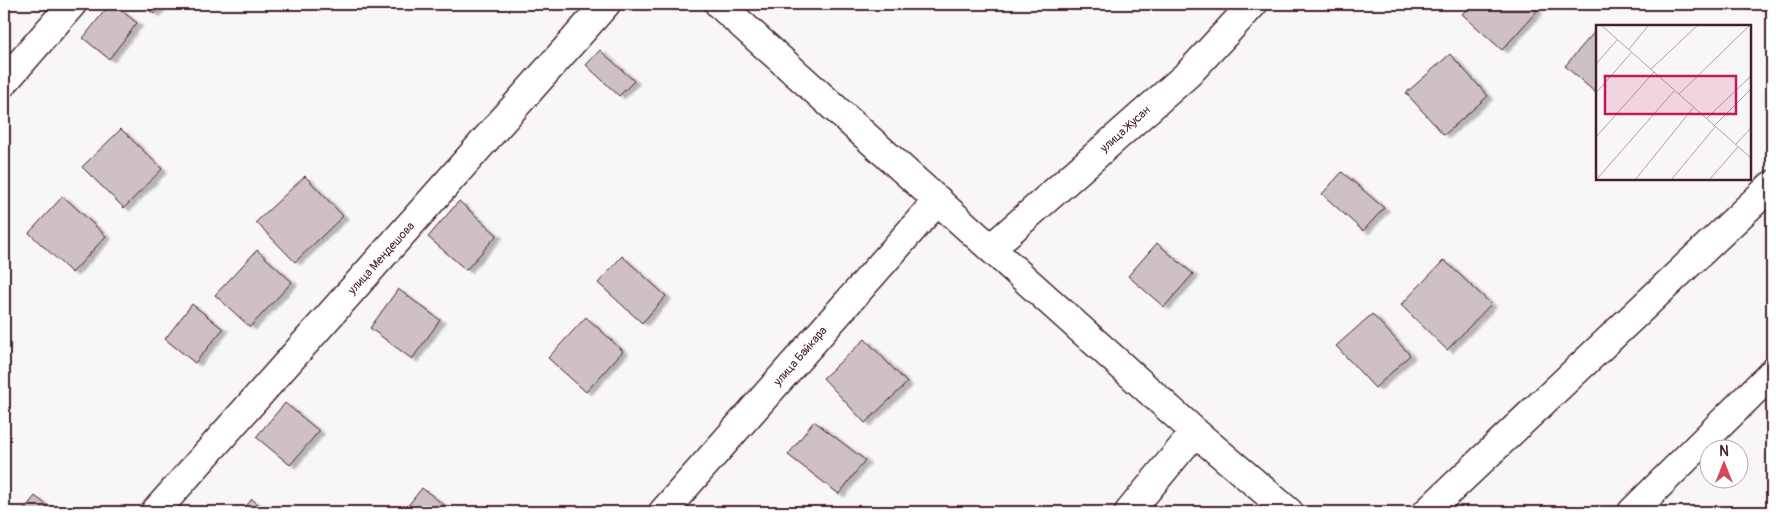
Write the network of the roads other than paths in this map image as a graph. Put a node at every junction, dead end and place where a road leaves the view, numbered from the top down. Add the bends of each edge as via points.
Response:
1 (72, 4) edge
2 (606, 4) edge
3 (719, 4) edge
4 (1253, 4) edge
5 (4, 82) edge
6 (1772, 185) edge
7 (938, 200) junction
8 (991, 248) junction
9 (1772, 373) edge
10 (1195, 432) junction
11 (155, 512) edge
12 (663, 512) edge
13 (1129, 512) edge
14 (1289, 512) edge
15 (1427, 512) edge
16 (1632, 512) edge

1 - 5 street
2 - 11 street, улица Мендешова
3 - 7 street
4 - 8 street, улица Жусан via 1188,74
6 - 15 street
7 - 8 street
7 - 12 street, улица Байкара
8 - 10 street
9 - 16 street
10 - 13 street
10 - 14 street

